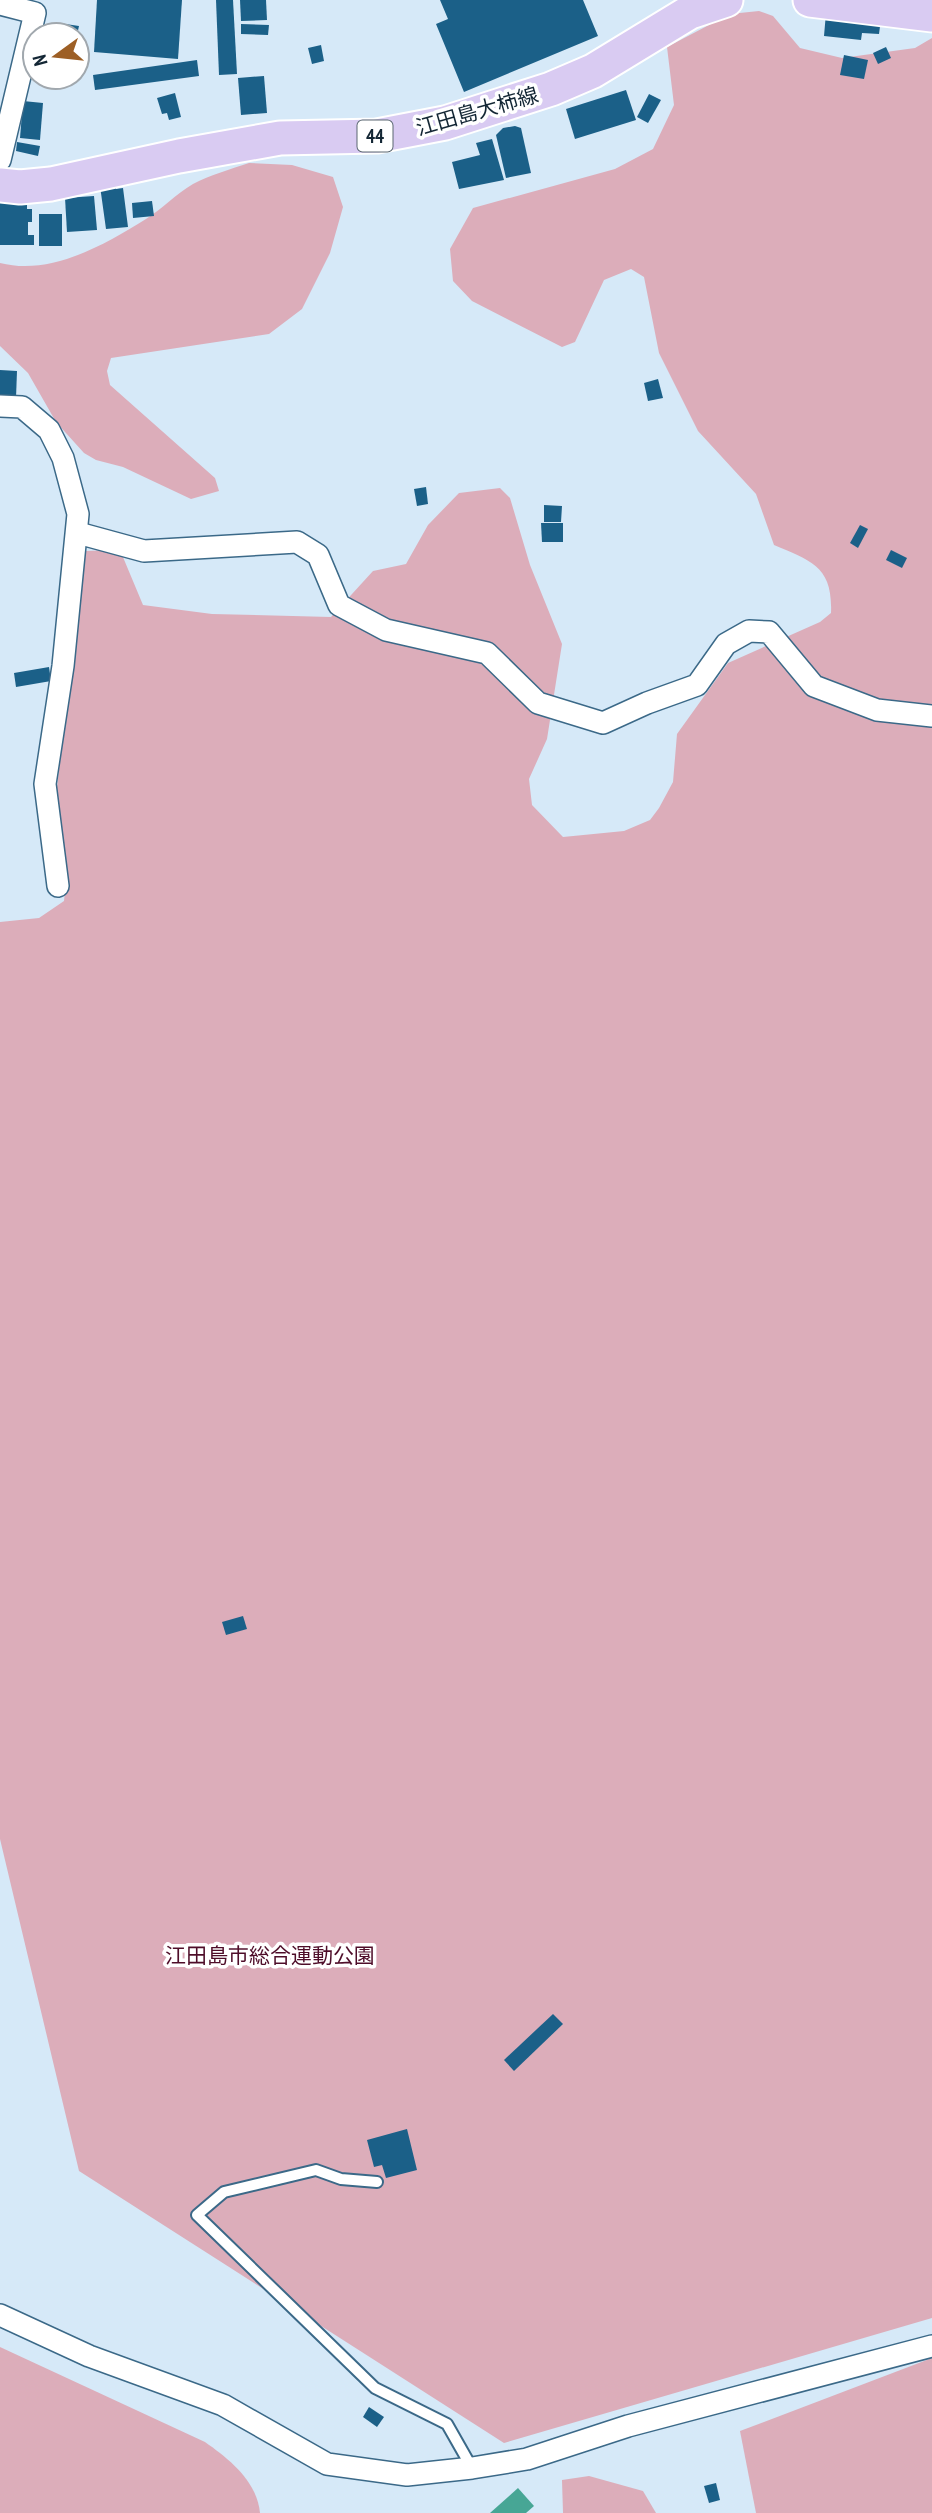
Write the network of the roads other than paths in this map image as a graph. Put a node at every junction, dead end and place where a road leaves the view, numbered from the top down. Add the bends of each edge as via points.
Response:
1 (726, 0) edge
2 (810, 0) edge
3 (0, 4) edge
4 (932, 15) edge
5 (0, 160) edge
6 (0, 185) edge
7 (0, 406) edge
8 (78, 533) junction
9 (932, 716) edge
10 (58, 886) dead end
11 (377, 2182) dead end
12 (0, 2315) edge
13 (932, 2346) edge
14 (472, 2468) junction

1 - 6 main road, 江田島大柿線 / 44 via 690,12 593,71 445,123 377,136 280,138 51,184
2 - 4 main road
3 - 5 street via 34,13
7 - 8 street via 22,407 49,430 63,458 78,514
8 - 9 street via 144,551 297,542 318,555 339,605 386,630 487,653 538,703 603,723 696,685 726,644 749,631 769,632 814,686 877,710
8 - 10 street via 45,784
11 - 14 lane via 341,2179 316,2170 224,2192 197,2216 375,2388 447,2424
12 - 14 street via 89,2356 223,2405 327,2464 407,2475
13 - 14 street via 628,2426 527,2459

